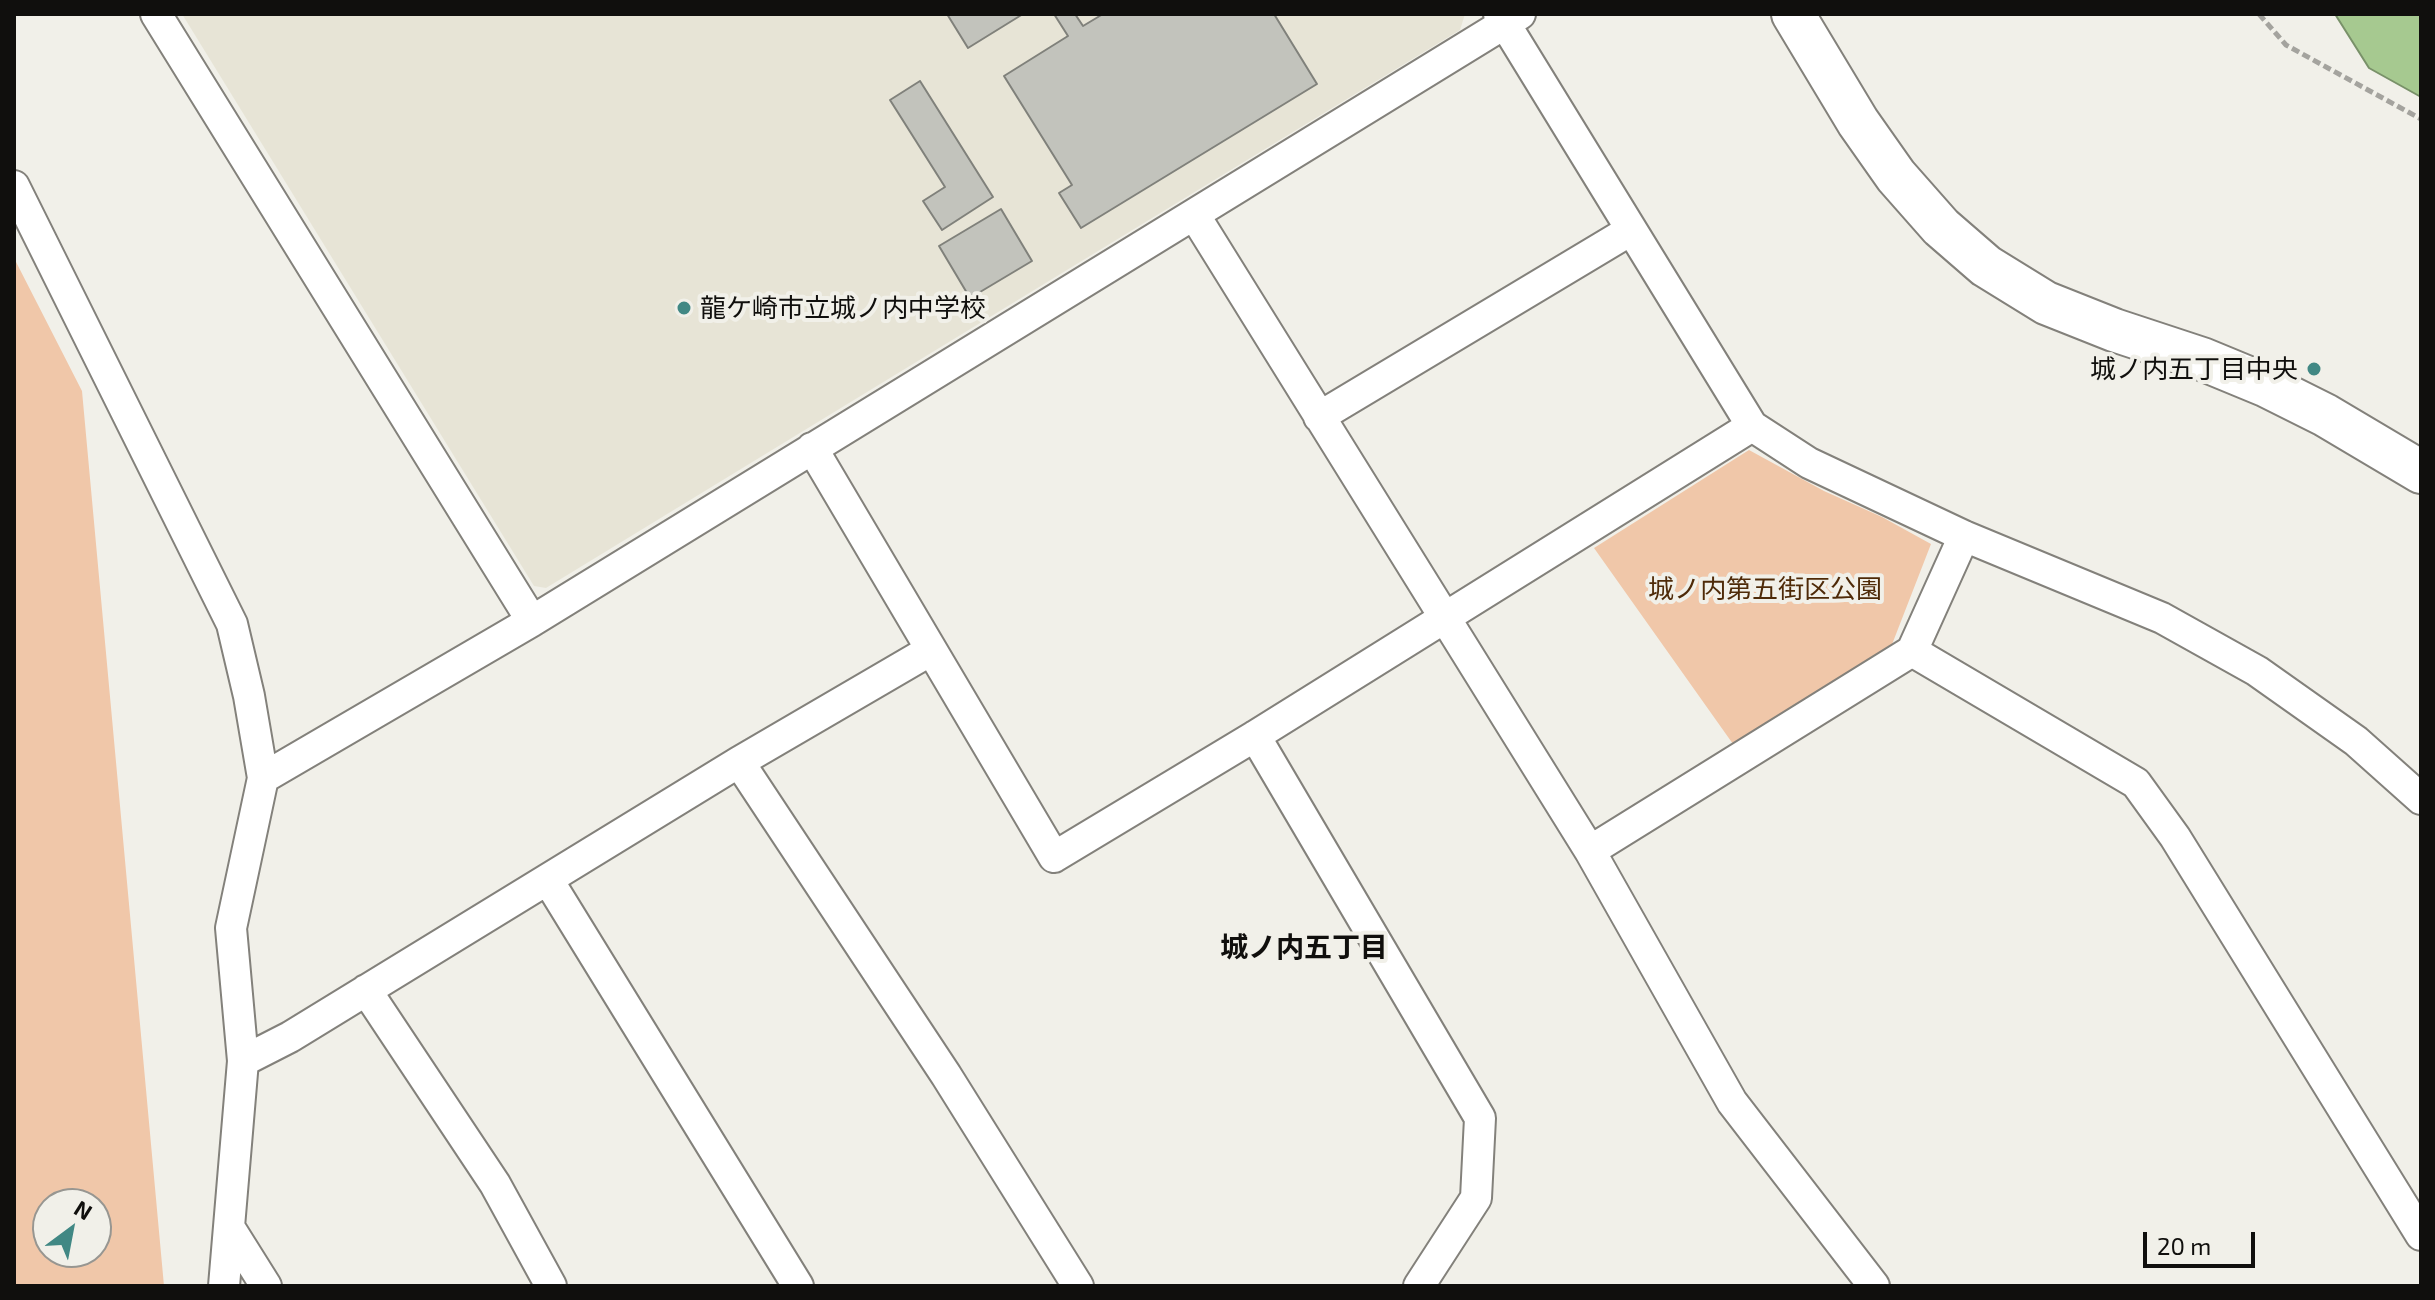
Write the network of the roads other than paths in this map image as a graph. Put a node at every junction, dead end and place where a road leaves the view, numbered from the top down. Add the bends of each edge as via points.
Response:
1 (156, 14) edge
2 (1793, 14) edge
3 (1508, 17) edge
4 (14, 186) edge
5 (1195, 216) junction
6 (1631, 230) junction
7 (1319, 417) junction
8 (1752, 426) junction
9 (812, 448) junction
10 (2421, 472) edge
11 (1964, 536) junction
12 (1443, 617) junction
13 (532, 621) junction
14 (931, 650) junction
15 (1912, 651) junction
16 (1255, 736) junction
17 (739, 762) junction
18 (263, 778) junction
19 (2421, 799) edge
20 (1590, 851) junction
21 (548, 880) junction
22 (366, 990) junction
23 (243, 1061) junction
24 (229, 1227) junction
25 (2421, 1235) edge
26 (224, 1286) edge
27 (266, 1286) edge
28 (551, 1286) edge
29 (798, 1286) edge
30 (1078, 1286) edge
31 (1419, 1286) edge
32 (1874, 1286) edge

1 - 13 street
2 - 10 street via 1896,176 1941,227 1986,266 2046,303 2265,385
3 - 5 street
3 - 6 street
4 - 18 street via 232,624
5 - 7 street
5 - 9 street
6 - 7 street
6 - 8 street
7 - 12 street
8 - 11 street via 1809,463
8 - 12 street
9 - 13 street
9 - 14 street
11 - 15 street
11 - 19 street via 2162,618 2257,671 2356,741
12 - 16 street
12 - 20 street
13 - 18 street
14 - 16 street via 1054,857
14 - 17 street
15 - 20 street
15 - 25 street via 2136,783 2175,837
16 - 31 street via 1480,1118 1476,1198
17 - 21 street
17 - 30 street
18 - 23 street via 231,928
20 - 32 street via 1732,1102
21 - 22 street
21 - 29 street
22 - 23 street
22 - 28 street via 495,1184
23 - 24 street
24 - 26 street
24 - 27 street

